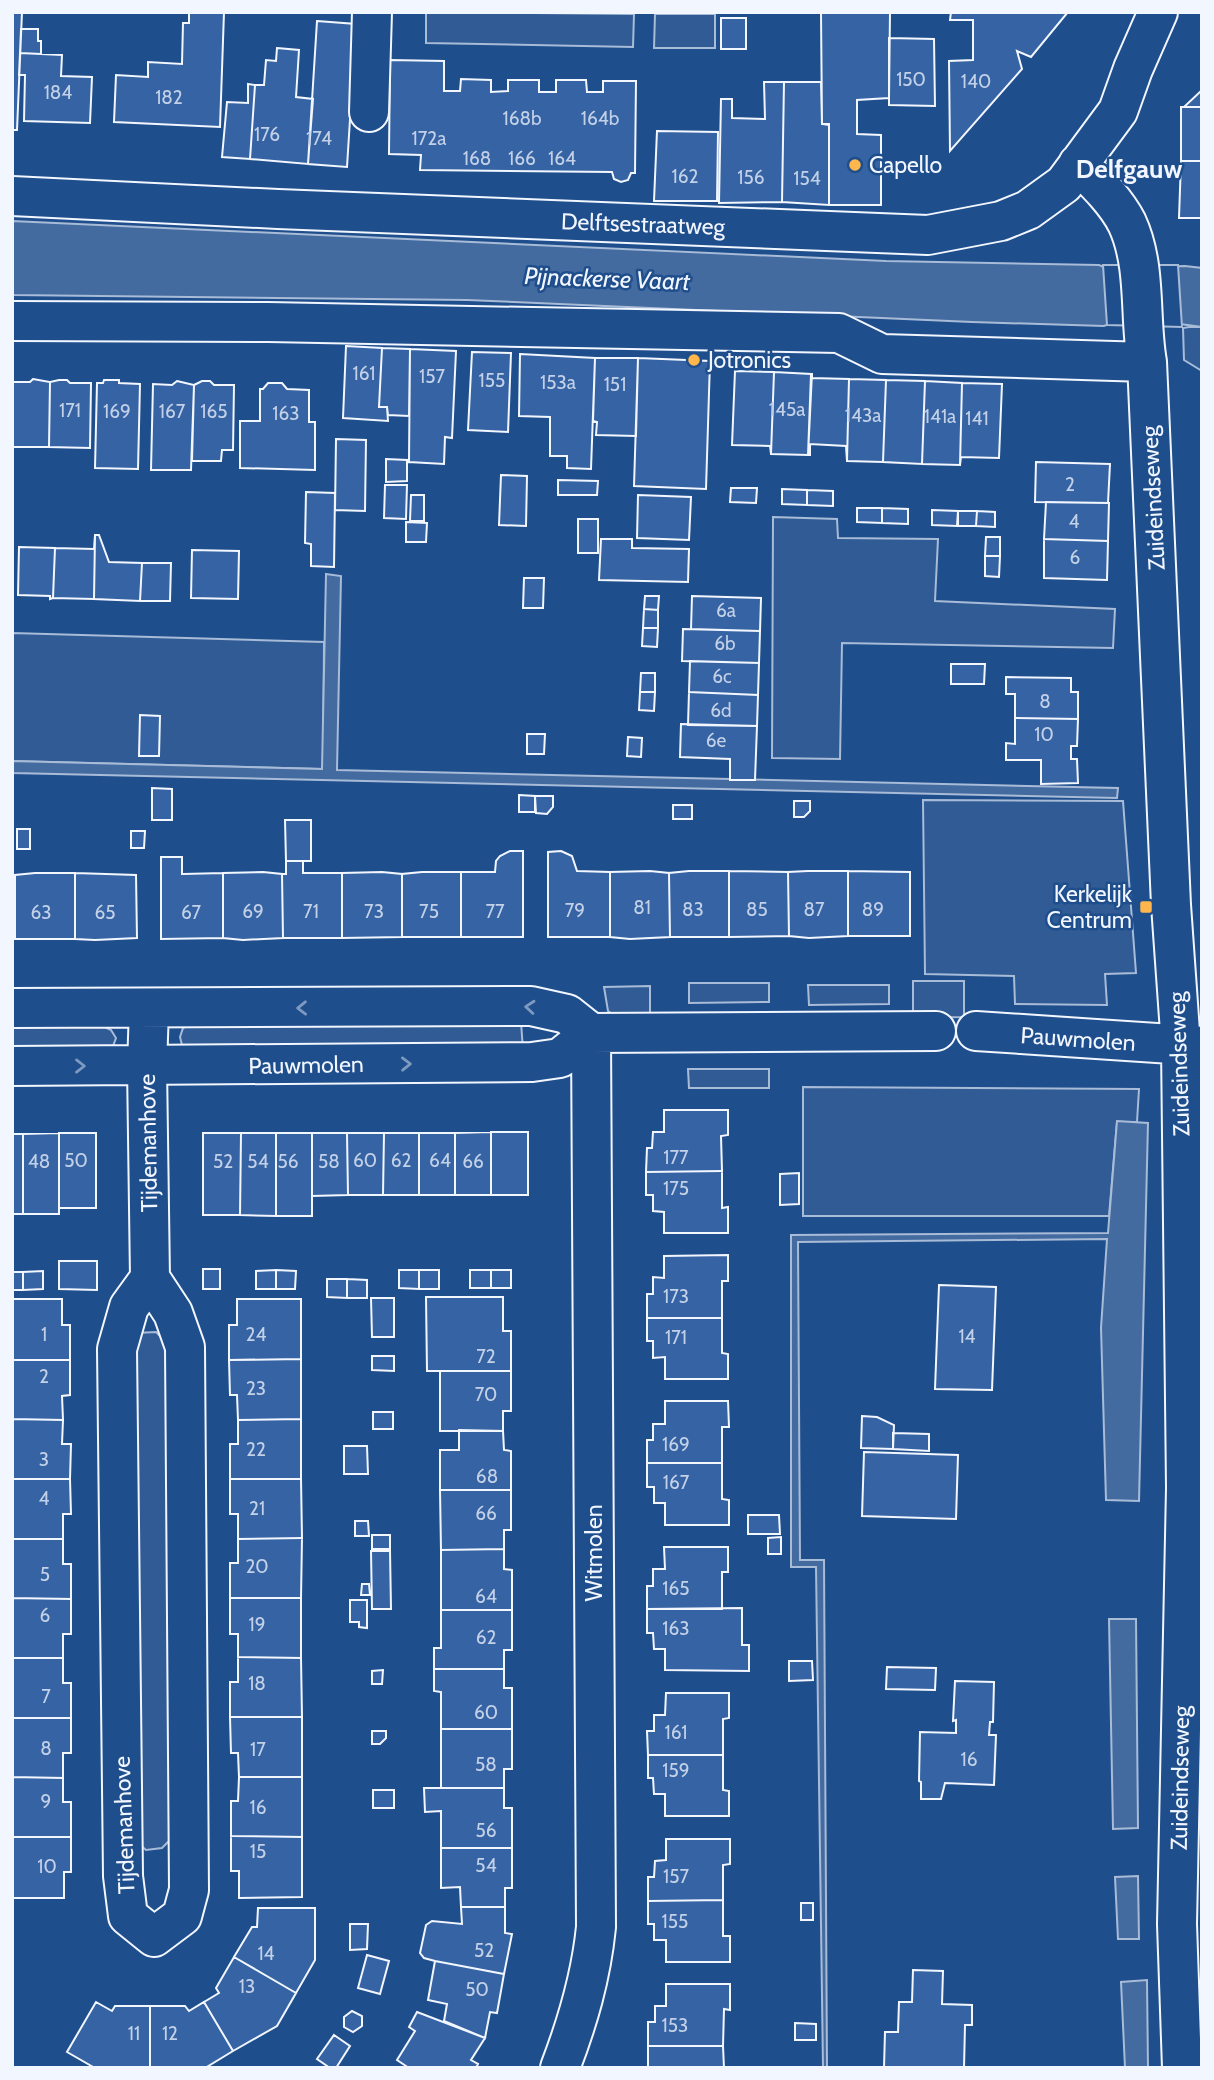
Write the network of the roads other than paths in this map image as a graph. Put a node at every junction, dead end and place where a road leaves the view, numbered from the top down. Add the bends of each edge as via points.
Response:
1 (372, 12) edge
2 (1158, 12) edge
3 (369, 112) dead end
4 (1078, 164) junction
5 (12, 196) edge
6 (12, 321) edge
7 (1144, 344) junction
8 (12, 1008) edge
9 (149, 1009) junction
10 (936, 1031) dead end
11 (976, 1031) dead end
12 (591, 1033) junction
13 (1191, 1046) edge
14 (12, 1066) edge
15 (147, 1066) junction
16 (150, 1278) junction
17 (1194, 1300) edge
18 (1189, 1924) edge
19 (560, 2068) edge
20 (1182, 2068) edge

1 - 3 street
2 - 4 street, Delftsestraatweg via 1118,111
4 - 5 street, Delftsestraatweg via 1064,184 1028,210 1001,221 928,235
4 - 7 street, Zuideindseweg via 1126,222 1139,265
6 - 7 street via 839,333 882,354
7 - 13 street, Zuideindseweg via 1170,892
8 - 9 street
12 -> 9 street via 568,1014 531,1006
9 - 15 street, Tijdemanhove
10 - 12 street
11 - 13 street, Pauwmolen
15 -> 12 street, Pauwmolen via 532,1062 560,1058
12 - 19 street, Witmolen via 596,1927 592,1969
13 - 17 street, Zuideindseweg
14 -> 15 street, Pauwmolen
15 - 16 street, Tijdemanhove
16 - 16 street, Tijdemanhove via 173,1312 185,1347 189,1876 182,1916 154,1937 128,1916 123,1876 117,1363 129,1307
17 - 18 street, Zuideindseweg via 1186,1502
18 - 20 street, Zuideindseweg

